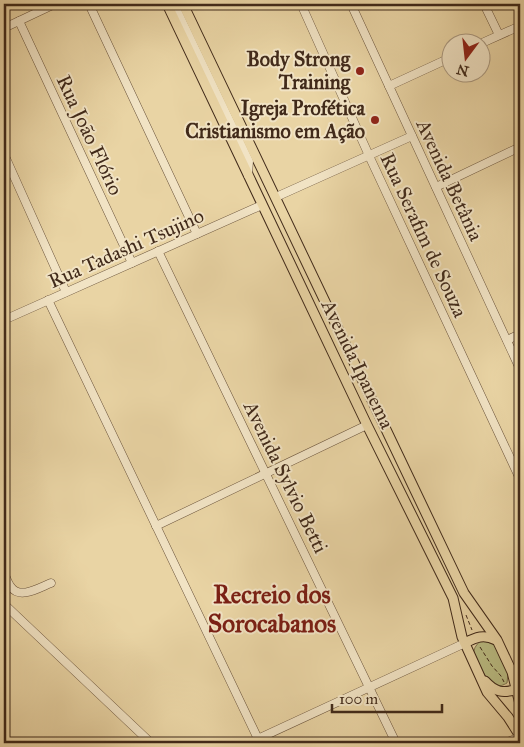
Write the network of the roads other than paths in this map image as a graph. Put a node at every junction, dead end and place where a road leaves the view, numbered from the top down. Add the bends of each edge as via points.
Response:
1 (55, 4) edge
2 (88, 4) edge
3 (166, 4) edge
4 (174, 4) edge
5 (182, 4) edge
6 (301, 4) edge
7 (351, 4) edge
8 (484, 4) edge
9 (19, 21) junction
10 (520, 26) edge
11 (4, 28) edge
12 (499, 36) junction
13 (492, 39) edge
14 (442, 62) edge
15 (389, 86) junction
16 (412, 136) junction
17 (520, 147) edge
18 (4, 154) edge
19 (369, 156) junction
20 (248, 176) junction
21 (436, 187) junction
22 (276, 197) junction
23 (262, 205) junction
24 (197, 234) junction
25 (158, 251) junction
26 (132, 263) junction
27 (66, 292) junction
28 (48, 300) junction
29 (4, 320) edge
30 (520, 334) edge
31 (507, 340) junction
32 (520, 369) edge
33 (367, 425) junction
34 (266, 474) junction
35 (520, 479) edge
36 (156, 526) junction
37 (4, 573) edge
38 (51, 583) dead end
39 (4, 604) edge
40 (497, 640) junction
41 (465, 643) junction
42 (472, 659) junction
43 (370, 688) junction
44 (519, 689) edge
45 (520, 704) edge
46 (520, 736) edge
47 (259, 741) edge
48 (151, 743) edge
49 (249, 743) edge
50 (396, 743) edge
51 (504, 743) edge

1 - 9 street
2 - 24 street
3 - 20 main road, Avenida Ipanema
4 - 20 street via 249,161
5 - 22 main road, Avenida Ipanema
6 - 19 street, Rua Serafim de Souza
7 - 15 street, Avenida Betânia
8 - 12 street
9 - 11 street
9 - 26 street, Rua João Flório
10 - 12 street
12 - 13 street
14 - 15 street
15 - 16 street, Avenida Betânia
16 - 19 street
16 - 21 street, Avenida Betânia
17 - 21 street
18 - 27 street
19 - 22 street
19 - 35 street, Rua Serafim de Souza
20 - 23 main road, Avenida Ipanema
21 - 31 street, Avenida Betânia
22 - 40 main road, Avenida Ipanema via 464,593
23 - 24 street, Rua Tadashi Tsujino
23 - 33 main road, Avenida Ipanema
24 - 25 street, Rua Tadashi Tsujino
25 - 26 street, Rua Tadashi Tsujino
25 - 34 street, Avenida Sylvio Betti
26 - 27 street, Rua Tadashi Tsujino
27 - 28 street, Rua Tadashi Tsujino
28 - 29 street, Rua Tadashi Tsujino
28 - 36 street
30 - 31 street
31 - 32 street, Avenida Betânia
33 - 34 street
33 - 41 main road, Avenida Ipanema via 453,598
34 - 36 street
34 - 43 street, Avenida Sylvio Betti
36 - 47 street
37 - 38 street via 11,588 17,592
39 - 48 street
40 - 41 main road via 489,636
40 - 44 main road, Avenida Ipanema
41 - 42 main road, Avenida Ipanema
41 - 43 street
42 - 44 main road via 492,688 507,692
42 - 46 main road, Avenida Ipanema via 487,692
43 - 47 street
43 - 50 street, Avenida Sylvio Betti
44 - 45 main road, Avenida Ipanema
46 - 51 street
47 - 49 street

